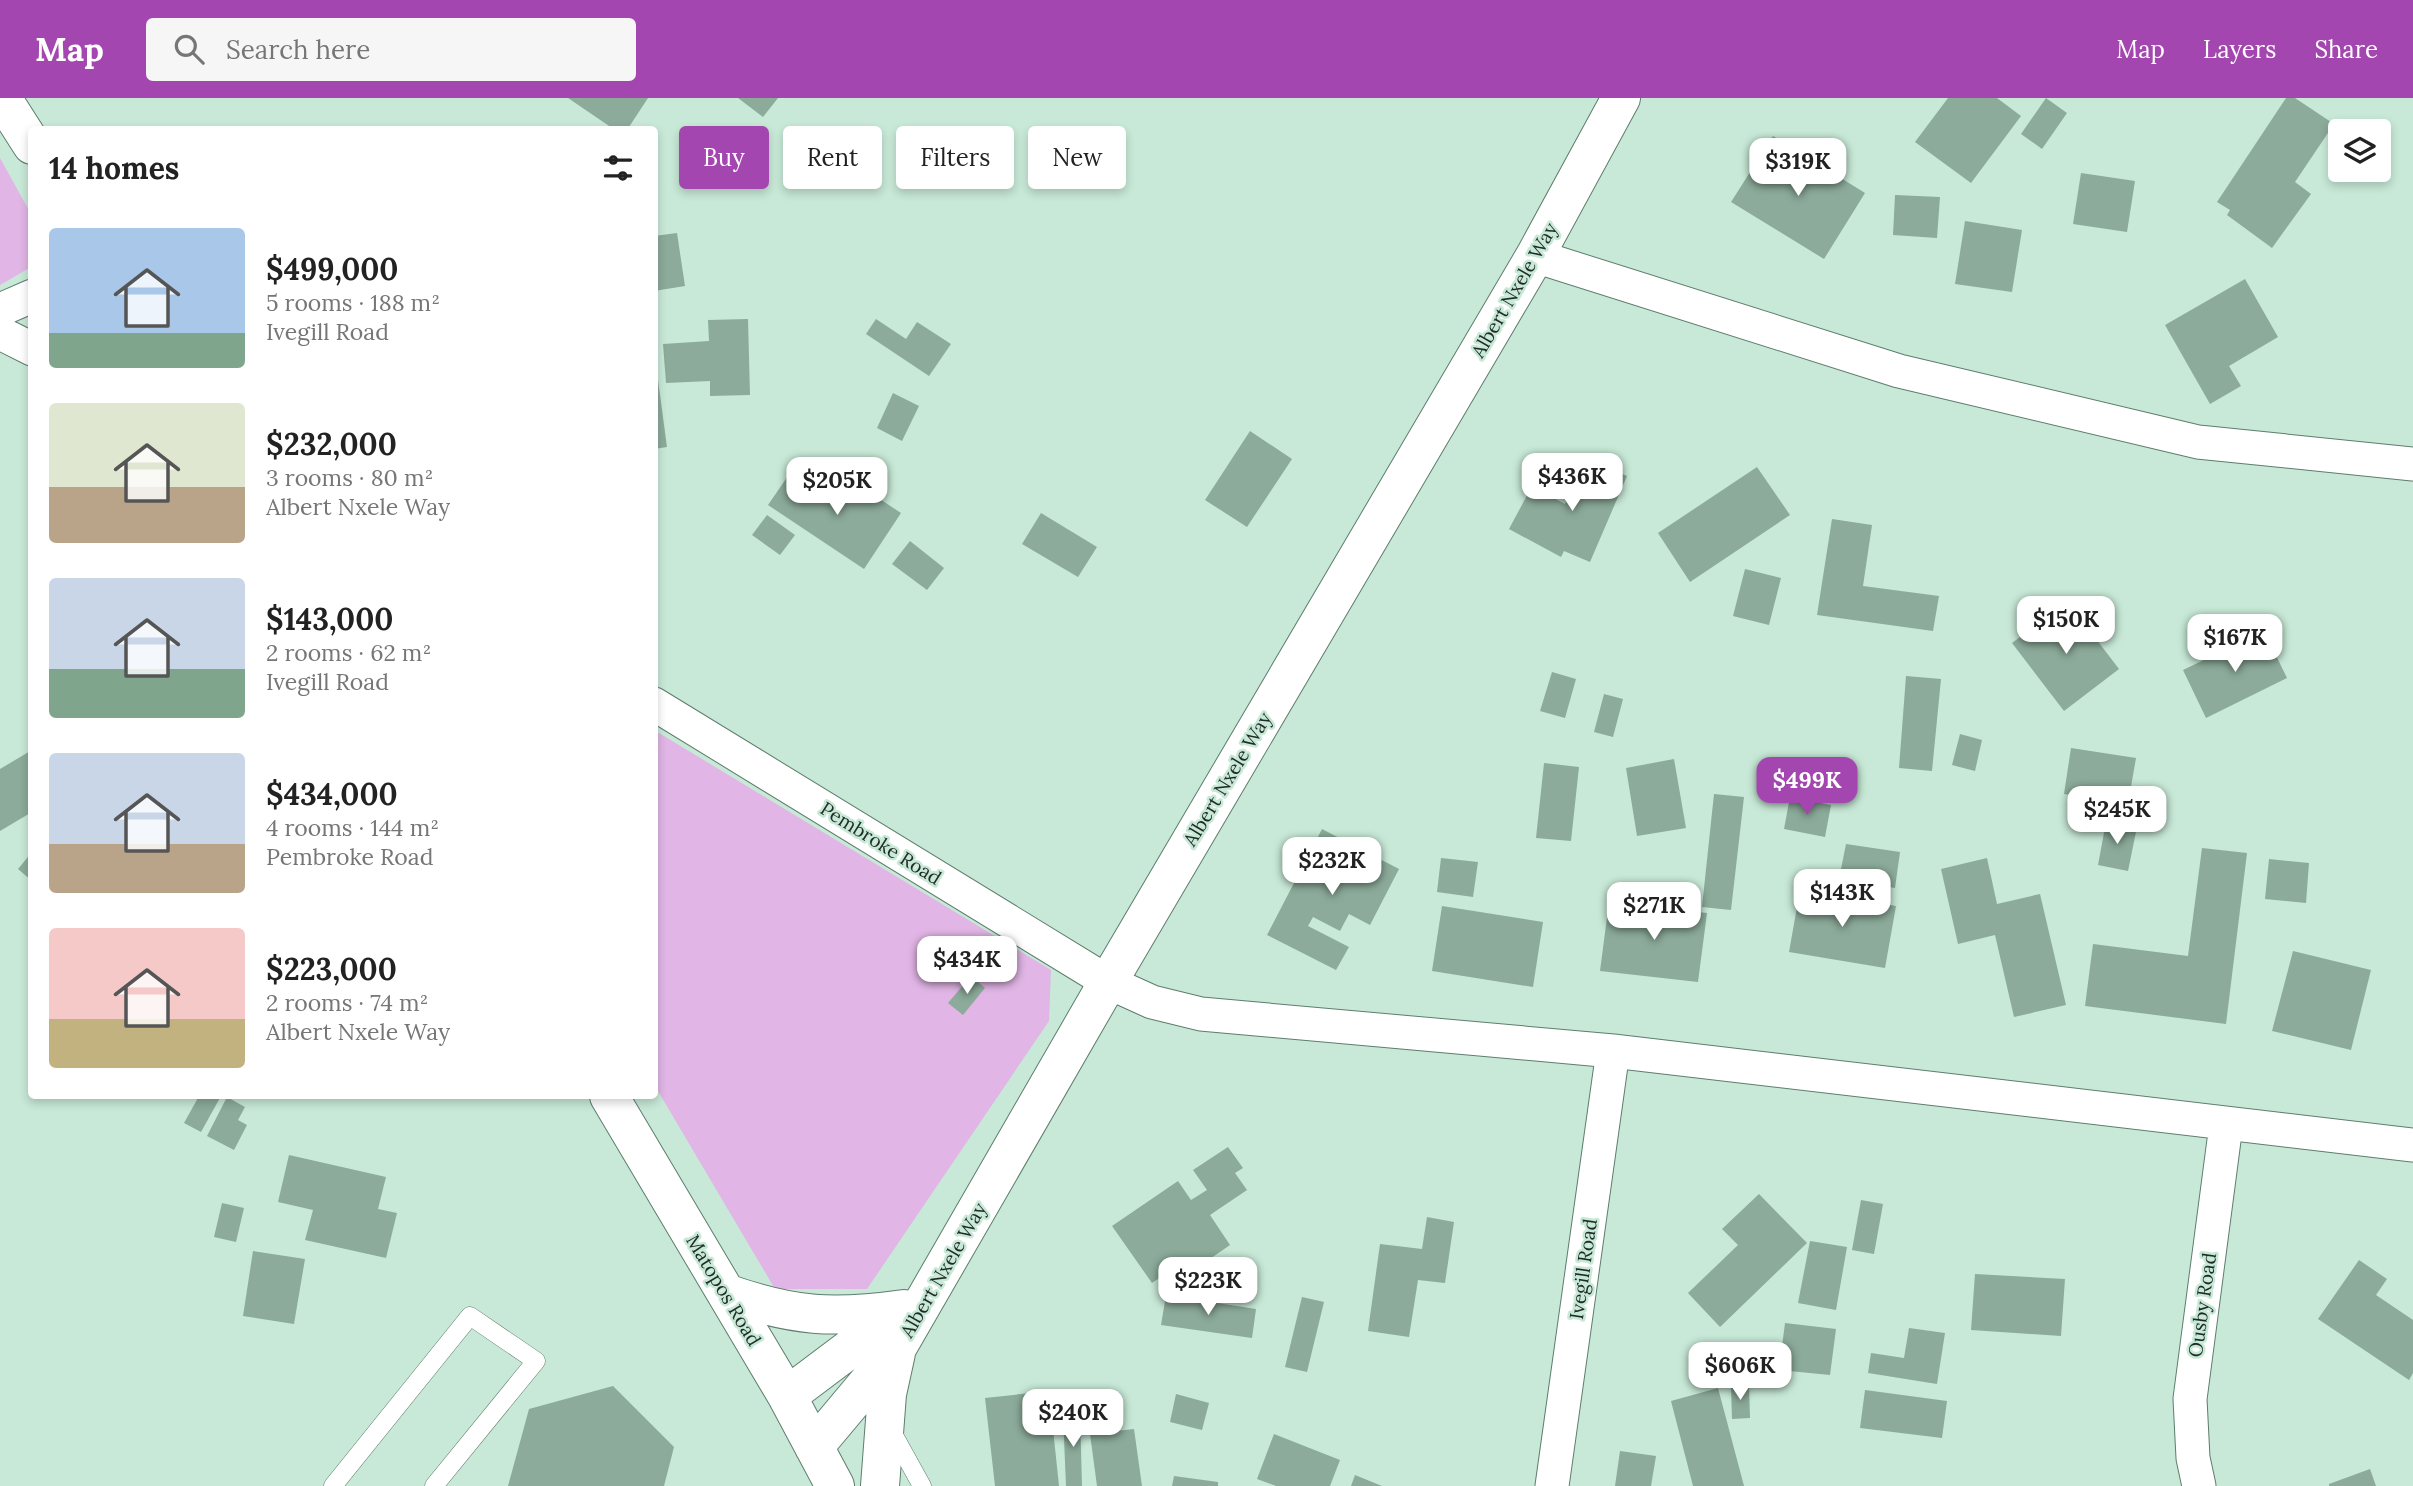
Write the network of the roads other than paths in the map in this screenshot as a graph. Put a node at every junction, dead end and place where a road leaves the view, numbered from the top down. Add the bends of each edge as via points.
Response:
1 (2, 98) edge
2 (1621, 98) edge
3 (28, 139) edge
4 (1535, 256) junction
5 (28, 298) edge
6 (0, 310) edge
7 (0, 333) edge
8 (28, 347) edge
9 (2413, 464) edge
10 (658, 706) edge
11 (1108, 982) junction
12 (1613, 1051) junction
13 (611, 1099) edge
14 (2226, 1125) junction
15 (2413, 1145) edge
16 (726, 1293) junction
17 (917, 1300) junction
18 (860, 1380) junction
19 (787, 1395) junction
20 (814, 1447) junction
21 (333, 1486) edge
22 (434, 1486) edge
23 (835, 1486) edge
24 (880, 1486) edge
25 (922, 1486) edge
26 (1552, 1486) edge
27 (2199, 1486) edge

1 - 3 main road
2 - 4 main road, Albert Nxele Way
4 - 9 street via 1953,384 2198,442
4 - 11 main road, Albert Nxele Way
5 - 6 street
7 - 8 street
10 - 11 street, Pembroke Road
11 - 12 street, Pembroke Road via 1152,1002 1201,1014
11 - 17 main road, Albert Nxele Way
12 - 14 street, Pembroke Road
12 - 26 street, Ivegill Road
13 - 16 main road, Matopos Road
14 - 15 street, Pembroke Road
14 - 27 street, Ousby Road via 2190,1399
16 - 17 main road via 797,1314 859,1315
16 - 19 main road, Matopos Road
17 - 18 main road
17 - 18 main road, Albert Nxele Way via 897,1348
18 - 19 main road
18 - 20 main road
18 - 24 main road, Albert Nxele Way
18 - 25 lane
19 - 20 main road, Matopos Road
20 - 23 main road, Matopos Road
21 - 22 lane via 470,1316 536,1361

